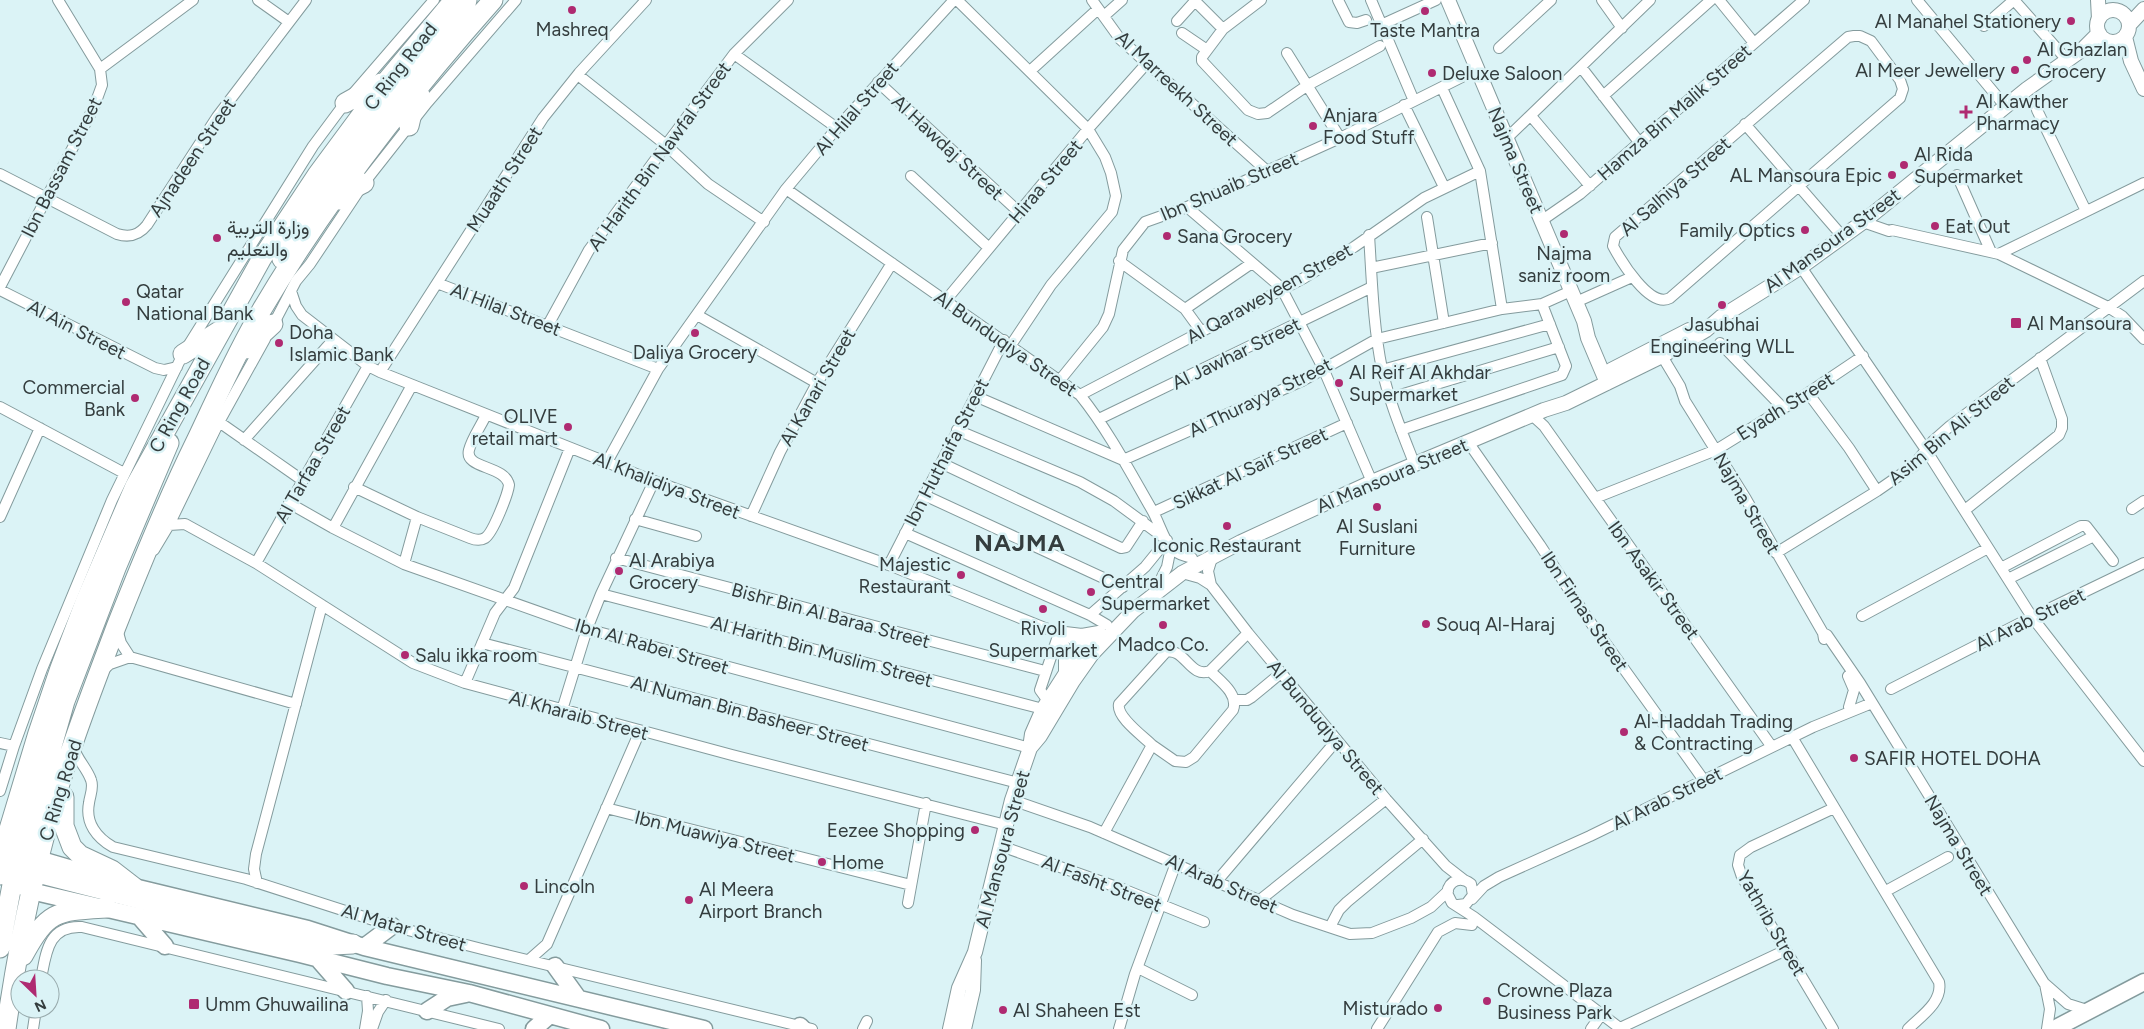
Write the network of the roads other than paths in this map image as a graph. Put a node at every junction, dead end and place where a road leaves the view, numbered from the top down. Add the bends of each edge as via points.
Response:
1 (58, 0) edge
2 (193, 0) edge
3 (258, 0) edge
4 (306, 0) edge
5 (434, 0) edge
6 (454, 0) edge
7 (467, 0) edge
8 (493, 0) edge
9 (516, 0) edge
10 (646, 0) edge
11 (788, 0) edge
12 (955, 0) edge
13 (1122, 0) edge
14 (1195, 0) edge
15 (1261, 0) edge
16 (1338, 0) edge
17 (1371, 0) edge
18 (1436, 0) edge
19 (1448, 0) edge
20 (1551, 0) edge
21 (1602, 0) edge
22 (1650, 0) edge
23 (1711, 0) edge
24 (1719, 0) edge
25 (1804, 0) edge
26 (1917, 0) edge
27 (2014, 0) edge
28 (2100, 0) edge
29 (1098, 8) edge
30 (2143, 10) edge
31 (1366, 20) dead end
32 (1177, 21) dead end
33 (289, 22) junction
34 (1381, 24) junction
35 (1984, 26) dead end
36 (1622, 28) junction
37 (2114, 28) junction
38 (1224, 30) junction
39 (1182, 33) dead end
40 (1754, 43) junction
41 (1380, 46) dead end
42 (1500, 48) dead end
43 (1207, 50) junction
44 (1287, 53) dead end
45 (734, 54) junction
46 (2068, 60) junction
47 (1147, 63) junction
48 (434, 66) junction
49 (1582, 67) junction
50 (100, 69) junction
51 (1478, 69) junction
52 (1030, 71) junction
53 (578, 75) junction
54 (388, 79) junction
55 (878, 82) junction
56 (1308, 85) junction
57 (1442, 88) junction
58 (2144, 89) edge
59 (1603, 96) junction
60 (1414, 101) junction
61 (345, 103) junction
62 (1404, 105) junction
63 (2005, 106) junction
64 (2037, 110) dead end
65 (1531, 116) junction
66 (1745, 124) junction
67 (409, 126) junction
68 (837, 128) junction
69 (1088, 129) junction
70 (1340, 138) junction
71 (1507, 138) junction
72 (1639, 142) junction
73 (666, 144) junction
74 (1267, 171) junction
75 (1480, 171) junction
76 (0, 174) edge
77 (1958, 175) dead end
78 (911, 176) dead end
79 (364, 183) junction
80 (2144, 183) edge
81 (1797, 185) junction
82 (1590, 186) junction
83 (1444, 187) junction
84 (786, 189) junction
85 (47, 196) junction
86 (1187, 207) junction
87 (2086, 211) junction
88 (1019, 212) junction
89 (1427, 217) dead end
90 (321, 218) junction
91 (1868, 218) junction
92 (1542, 221) junction
93 (764, 222) junction
94 (1369, 235) junction
95 (1842, 238) junction
96 (1492, 242) junction
97 (989, 248) junction
98 (1995, 253) junction
99 (1435, 255) junction
100 (1119, 261) junction
101 (892, 263) junction
102 (1252, 263) junction
103 (1371, 268) junction
104 (1801, 268) junction
105 (1632, 277) junction
106 (2144, 281) edge
107 (438, 283) junction
108 (1372, 287) junction
109 (0, 288) edge
110 (1281, 290) junction
111 (291, 291) junction
112 (1573, 296) junction
113 (946, 300) junction
114 (1542, 304) junction
115 (2108, 306) junction
116 (1185, 309) junction
117 (1502, 309) junction
118 (697, 314) junction
119 (302, 315) junction
120 (271, 317) junction
121 (1300, 322) junction
122 (1444, 323) junction
123 (1550, 324) junction
124 (548, 325) junction
125 (222, 328) junction
126 (1201, 331) junction
127 (2144, 339) edge
128 (333, 340) junction
129 (1377, 340) junction
130 (1008, 343) junction
131 (1720, 343) dead end
132 (1559, 347) junction
133 (1656, 354) junction
134 (1862, 356) junction
135 (2040, 358) junction
136 (180, 361) junction
137 (368, 366) junction
138 (155, 368) junction
139 (1323, 368) junction
140 (658, 369) junction
141 (1382, 370) junction
142 (380, 372) junction
143 (1608, 377) junction
144 (1060, 380) junction
145 (817, 383) junction
146 (168, 385) junction
147 (412, 385) junction
148 (1808, 393) junction
149 (1080, 395) junction
150 (975, 396) junction
151 (1390, 398) junction
152 (0, 407) edge
153 (1783, 408) junction
154 (1538, 413) junction
155 (486, 415) junction
156 (1099, 419) junction
157 (171, 420) junction
158 (219, 422) junction
159 (1347, 423) junction
160 (40, 428) junction
161 (958, 430) junction
162 (1402, 430) junction
163 (244, 440) junction
164 (1468, 442) junction
165 (570, 448) junction
166 (1716, 450) junction
167 (1926, 450) junction
168 (1123, 460) junction
169 (607, 462) junction
170 (941, 463) junction
171 (1414, 463) junction
172 (124, 473) junction
173 (302, 480) junction
174 (654, 481) junction
175 (1372, 482) junction
176 (354, 487) junction
177 (1877, 490) junction
178 (924, 495) junction
179 (175, 498) junction
180 (1595, 498) junction
181 (2144, 501) edge
182 (289, 504) junction
183 (2132, 509) dead end
184 (1965, 510) junction
185 (1154, 512) junction
186 (0, 515) edge
187 (751, 516) junction
188 (417, 517) junction
189 (635, 519) junction
190 (1143, 521) junction
191 (185, 524) junction
192 (169, 525) junction
193 (332, 528) junction
194 (905, 533) junction
195 (2093, 535) junction
196 (696, 536) dead end
197 (1241, 542) junction
198 (1169, 544) junction
199 (1988, 548) junction
200 (1776, 553) junction
201 (616, 558) junction
202 (1192, 558) junction
203 (1212, 558) junction
204 (142, 559) junction
205 (2113, 561) dead end
206 (256, 563) junction
207 (2144, 563) edge
208 (404, 564) junction
209 (889, 565) junction
210 (2001, 568) junction
211 (1182, 573) junction
212 (1162, 577) junction
213 (2008, 579) junction
214 (1210, 585) junction
215 (1123, 587) junction
216 (601, 594) junction
217 (504, 601) junction
218 (322, 605) junction
219 (1090, 615) junction
220 (1862, 616) dead end
221 (2032, 617) junction
222 (117, 626) junction
223 (59, 629) junction
224 (587, 629) junction
225 (1103, 629) junction
226 (1248, 633) junction
227 (1061, 638) junction
228 (482, 643) junction
229 (1086, 654) junction
230 (130, 657) junction
231 (575, 667) junction
232 (60, 668) junction
233 (1045, 671) junction
234 (1210, 671) junction
235 (1066, 673) junction
236 (1281, 673) junction
237 (96, 679) junction
238 (465, 683) junction
239 (1857, 685) junction
240 (1891, 689) dead end
241 (1235, 700) junction
242 (1870, 700) junction
243 (296, 704) junction
244 (1046, 705) junction
245 (562, 710) junction
246 (1845, 711) junction
247 (640, 731) junction
248 (1792, 737) junction
249 (1337, 740) junction
250 (0, 743) edge
251 (73, 745) junction
252 (1152, 745) junction
253 (14, 746) junction
254 (1772, 747) junction
255 (1030, 748) junction
256 (30, 758) junction
257 (2144, 761) edge
258 (1703, 779) junction
259 (60, 781) junction
260 (1018, 783) junction
261 (0, 791) edge
262 (1386, 799) junction
263 (1012, 800) junction
264 (926, 803) junction
265 (606, 808) junction
266 (1834, 808) junction
267 (0, 809) edge
268 (1006, 825) junction
269 (1104, 833) junction
270 (1423, 839) junction
271 (1001, 846) junction
272 (256, 854) junction
273 (1948, 857) dead end
274 (1176, 863) junction
275 (1446, 866) junction
276 (12, 867) edge
277 (236, 877) junction
278 (1217, 881) junction
279 (1491, 881) junction
280 (1467, 882) junction
281 (257, 883) junction
282 (911, 885) junction
283 (134, 887) junction
284 (1449, 888) junction
285 (31, 891) junction
286 (1886, 891) junction
287 (1260, 900) junction
288 (1471, 900) junction
289 (908, 903) dead end
290 (1455, 904) junction
291 (1160, 905) junction
292 (1431, 907) junction
293 (107, 908) junction
294 (138, 915) junction
295 (1473, 921) junction
296 (1204, 922) dead end
297 (392, 926) junction
298 (1330, 927) junction
299 (547, 944) junction
300 (164, 946) junction
301 (359, 946) junction
302 (0, 948) edge
303 (973, 948) junction
304 (1786, 950) junction
305 (318, 959) junction
306 (530, 960) junction
307 (555, 966) junction
308 (1138, 968) junction
309 (15, 969) edge
310 (16, 969) edge
311 (43, 969) edge
312 (2144, 982) edge
313 (2044, 983) junction
314 (346, 991) junction
315 (469, 993) junction
316 (2144, 993) edge
317 (1192, 994) dead end
318 (367, 996) junction
319 (578, 998) junction
320 (386, 1000) junction
321 (10, 1001) edge
322 (2087, 1010) junction
323 (427, 1011) junction
324 (550, 1015) junction
325 (1601, 1015) junction
326 (805, 1028) edge
327 (1621, 1028) edge
328 (6, 1029) edge
329 (365, 1029) edge
330 (372, 1029) edge
331 (499, 1029) edge
332 (534, 1029) edge
333 (602, 1029) edge
334 (704, 1029) edge
335 (950, 1029) edge
336 (964, 1029) edge
337 (1119, 1029) edge
338 (1377, 1029) edge
339 (1591, 1029) edge
340 (1833, 1029) edge
341 (1908, 1029) edge
342 (2047, 1029) edge
343 (2054, 1029) edge
344 (2074, 1029) edge

1 - 50 street
2 - 50 street
3 - 33 street
4 - 33 street, Ajnadeen Street
5 - 61 street, C Ring Road
6 - 54 highway, C Ring Road
7 - 120 highway via 465,8 408,75 302,222 283,257
8 - 48 highway, C Ring Road
9 - 67 street, C Ring Road
10 - 53 street, Muaath Street
11 - 45 street, Al Harith Bin Nawfal Street
12 - 52 street
12 - 55 street, Al Hilal Street
13 - 29 street
14 - 32 street
14 - 38 street
15 - 38 street
16 - 31 street via 1349,22
17 - 34 street
18 - 34 street
19 - 51 main road, Najma Street
20 - 42 street
21 - 36 street
22 - 36 street
23 - 59 street
24 - 40 street
25 - 40 street, Hamza Bin Malik Street
26 - 63 street
27 - 35 street
27 - 46 street
28 - 37 main road
29 - 47 street, Al Marreekh Street via 1120,39
29 - 52 street
30 - 37 main road, Al Mansoura Street
33 - 85 street, Ajnadeen Street via 217,117 139,233 117,234
34 - 60 street
36 - 49 street
37 - 46 main road, Al Mansoura Street
37 - 58 main road
38 - 43 street
39 - 43 street
40 - 72 street, Hamza Bin Malik Street
41 - 56 street
43 - 56 street via 1202,57 1204,64 1248,110 1258,114 1267,113
44 - 56 street
45 - 68 street
45 - 73 street, Al Harith Bin Nawfal Street
46 - 63 main road, Al Mansoura Street
47 - 69 street, Hiraa Street
47 - 74 street, Al Marreekh Street
48 - 67 highway via 413,109
48 - 90 highway, C Ring Road via 366,153
49 - 59 street
49 - 65 street
50 - 85 street, Ibn Bassam Street via 100,96
51 - 57 street, Ibn Shuaib Street
51 - 71 main road, Najma Street
52 - 69 street
53 - 73 street
53 - 107 street, Muaath Street via 527,141
54 - 61 highway
54 - 125 highway, C Ring Road via 306,192 262,258
55 - 68 street, Al Hilal Street
55 - 88 street, Al Hawdaj Street
56 - 70 street
57 - 60 street, Ibn Shuaib Street
57 - 75 street
59 - 72 street
60 - 62 street, Ibn Shuaib Street
61 - 136 street, C Ring Road via 294,176
62 - 70 street, Ibn Shuaib Street
62 - 83 street
63 - 91 main road, Al Mansoura Street
64 - 87 street
65 - 71 street
65 - 82 street
66 - 81 street, Al Salhiya Street
66 - 81 street, Al Salhiya Street via 1848,37 1860,36 1871,41 1900,80 1903,89 1900,98
66 - 105 street, Al Salhiya Street via 1616,237 1613,246
67 - 79 street, C Ring Road
68 - 84 street, Al Hilal Street
69 - 88 street, Hiraa Street
69 - 130 street, Ibn Huthaifa Street via 1111,173 1116,196 1112,212 1051,284
70 - 74 street, Ibn Shuaib Street
71 - 92 main road, Najma Street
72 - 82 street, Hamza Bin Malik Street
73 - 93 street via 708,184
73 - 124 street, Al Harith Bin Nawfal Street via 590,250
74 - 86 street, Ibn Shuaib Street
75 - 83 street, Al Qaraweyeen Street
75 - 96 street
76 - 85 street
77 - 98 street
78 - 97 street
79 - 90 highway via 350,191
79 - 111 street, C Ring Road
80 - 87 street
81 - 95 street, Al Salhiya Street
81 - 105 street, Al Salhiya Street via 1666,300 1655,298
82 - 92 street, Hamza Bin Malik Street
83 - 94 street, Al Qaraweyeen Street
84 - 93 street, Al Hilal Street
84 - 101 street, Al Bunduqiya Street
85 - 109 street, Ibn Bassam Street
86 - 100 street, Ibn Shuaib Street via 1145,222 1123,250
86 - 102 street
87 - 98 street
88 - 97 street, Hiraa Street
89 - 99 street
90 - 120 highway, C Ring Road
91 - 95 main road, Al Mansoura Street
91 - 98 street via 1892,230
92 - 112 main road, Najma Street
93 - 118 street, Al Hilal Street
94 - 103 street
94 - 110 street, Al Qaraweyeen Street
95 - 104 main road, Al Mansoura Street
96 - 99 street
96 - 117 street
97 - 113 street, Hiraa Street
98 - 115 street
99 - 103 street
99 - 122 street
100 - 116 street
100 - 144 street, Ibn Shuaib Street via 1109,314 1103,327
101 - 113 street, Al Bunduqiya Street
101 - 145 street, Al Kanari Street
102 - 110 street
102 - 116 street
103 - 108 street
104 - 133 main road, Al Mansoura Street via 1721,317 1706,330
104 - 134 street
105 - 112 street
106 - 115 street, Asim Bin Ali Street
107 - 124 street, Al Hilal Street
107 - 142 street, Muaath Street
108 - 121 street, Al Jawhar Street
108 - 129 street
109 - 138 street, Al Ain Street
110 - 121 street
110 - 126 street, Al Qaraweyeen Street
111 - 119 street, Al Khalidiya Street
111 - 120 street, C Ring Road
112 - 114 street, Al Thurayya Street
112 - 143 main road, Najma Street via 1594,336
113 - 130 street, Al Bunduqiya Street
114 - 117 street, Al Thurayya Street
114 - 123 street
115 - 127 street
115 - 135 street, Asim Bin Ali Street
116 - 126 street
117 - 122 street, Al Thurayya Street
118 - 140 street, Al Hilal Street
118 - 145 street
119 - 120 street via 289,312
119 - 128 street, Al Khalidiya Street
120 - 158 street, C Ring Road
120 - 179 highway, C Ring Road via 236,358
121 - 139 street
121 - 156 street, Al Jawhar Street
122 - 129 street, Al Thurayya Street
123 - 132 street
123 - 141 street
124 - 140 street, Al Hilal Street
125 - 136 highway
125 - 157 highway, C Ring Road
126 - 149 street, Al Qaraweyeen Street
128 - 137 street, Al Khalidiya Street
128 - 163 street
129 - 139 street, Al Thurayya Street
129 - 141 street
130 - 144 street, Al Bunduqiya Street
130 - 150 street, Ibn Huthaifa Street
131 - 153 street
132 - 151 street
132 - 162 street via 1566,366 1560,376
133 - 143 main road, Al Mansoura Street
133 - 166 street, Najma Street via 1675,392 1685,401
134 - 148 street, Eyadh Street
134 - 167 street
135 - 167 street, Asim Bin Ali Street via 1950,426
135 - 184 street via 2062,419 2060,435
136 - 138 street, Al Ain Street via 164,370
136 - 146 street, C Ring Road
137 - 142 street, Al Khalidiya Street
137 - 173 street, Al Tarfaa Street
138 - 146 street, Al Ain Street
139 - 159 street
139 - 168 street, Al Thurayya Street via 1302,381
140 - 169 street, Al Hilal Street
141 - 151 street
142 - 147 street, Al Khalidiya Street
143 - 154 main road, Al Mansoura Street via 1555,399
144 - 149 street, Al Bunduqiya Street
145 - 187 street, Al Kanari Street
146 - 172 street, C Ring Road
147 - 155 street, Al Khalidiya Street
147 - 176 street
148 - 153 street, Eyadh Street
148 - 177 street
149 - 156 street, Al Bunduqiya Street
150 - 161 street, Ibn Huthaifa Street
150 - 168 street
151 - 162 street
152 - 160 street
153 - 166 street, Eyadh Street
154 - 164 main road, Al Mansoura Street
154 - 180 street, Ibn Asakir Street
155 - 165 street, Al Khalidiya Street
155 - 188 street via 469,450 470,458 474,463 502,473 509,485 489,535 475,540
156 - 168 street, Al Bunduqiya Street
157 - 232 highway, C Ring Road via 135,486
157 - 276 highway via 167,451 116,568 65,701
158 - 163 street
158 - 179 street, C Ring Road
159 - 175 street
159 - 185 street, Sikkat Al Saif Street
160 - 172 street
160 - 186 street
161 - 170 street, Ibn Huthaifa Street
161 - 190 street via 1080,482
162 - 171 street
163 - 173 street
164 - 171 main road, Al Mansoura Street
164 - 258 street, Ibn Firnas Street via 1586,616
165 - 169 street, Al Khalidiya Street
165 - 217 street via 514,588
166 - 180 street, Eyadh Street
166 - 200 street, Najma Street
167 - 177 street, Asim Bin Ali Street via 1913,466
167 - 184 street
168 - 185 street, Al Bunduqiya Street
169 - 174 street, Al Khalidiya Street
170 - 178 street, Ibn Huthaifa Street
170 - 190 street via 1124,548
171 - 175 main road, Al Mansoura Street
172 - 223 street, C Ring Road
173 - 182 street, Al Tarfaa Street
174 - 187 street, Al Khalidiya Street
174 - 189 street
175 - 197 main road, Al Mansoura Street
176 - 188 street
176 - 193 street
177 - 200 street, Asim Bin Ali Street
178 - 194 street, Ibn Huthaifa Street
178 - 215 street
179 - 191 street
179 - 192 street, C Ring Road
179 - 204 highway, C Ring Road
180 - 254 street, Ibn Asakir Street
181 - 183 street
182 - 193 street, Ibn Al Rabei Street
182 - 206 street, Al Tarfaa Street
184 - 199 street
185 - 198 street, Al Bunduqiya Street
187 - 209 street, Al Khalidiya Street
188 - 208 street
189 - 196 street
189 - 201 street
190 - 198 street
191 - 192 street
191 - 206 street, Al Kharaib Street
192 - 204 street, C Ring Road via 157,547
193 - 208 street, Ibn Al Rabei Street
194 - 209 street, Ibn Huthaifa Street
194 - 219 street
195 - 205 street
195 - 210 street via 2088,526 2083,526
195 - 213 street
197 - 202 main road, Al Mansoura Street via 1230,542
197 - 203 main road, Al Mansoura Street
198 - 202 street via 1177,552
198 - 212 street via 1167,566
198 - 215 street
199 - 210 street
199 - 220 street
200 - 239 street, Najma Street
201 - 216 street
201 - 233 street, Bishr Bin Al Baraa Street
202 - 212 main road, Al Mansoura Street
203 - 211 main road, Al Mansoura Street
203 - 214 street via 1208,574
204 - 222 highway, C Ring Road
206 - 218 street, Al Kharaib Street
207 - 221 street, Al Arab Street
208 - 217 street, Ibn Al Rabei Street
209 - 227 street, Al Khalidiya Street via 1045,628
210 - 213 street
211 - 214 street, Al Bunduqiya Street
211 - 229 main road, Al Mansoura Street via 1133,611
212 - 225 main road, Al Mansoura Street
213 - 221 street
214 - 226 street, Al Bunduqiya Street
215 - 219 street
216 - 224 street
216 - 244 street, Al Harith Bin Muslim Street
217 - 224 street, Ibn Al Rabei Street
217 - 228 street
218 - 238 street, Al Kharaib Street via 413,663
218 - 243 street
219 - 225 street
221 - 240 street, Al Arab Street
221 - 257 street
222 - 230 street via 121,643
222 - 237 highway, C Ring Road
223 - 232 street
223 - 253 street, C Ring Road
224 - 231 street
224 - 255 street, Ibn Al Rabei Street
225 - 227 main road
225 - 229 main road, Al Mansoura Street
226 - 234 street
226 - 236 street, Al Bunduqiya Street
227 - 229 street, Al Khalidiya Street
227 - 233 street
227 - 235 main road
228 - 231 street, Al Numan Bin Basheer Street
228 - 238 street
229 - 235 main road, Al Mansoura Street
229 - 255 main road, Al Mansoura Street
230 - 237 street via 110,664
230 - 243 street
231 - 245 street
231 - 260 street, Al Numan Bin Basheer Street
232 - 256 highway, C Ring Road
233 - 244 street via 1040,690
234 - 241 street
234 - 252 street via 1200,673 1177,653 1166,652 1123,699 1118,708 1122,716
235 - 244 main road, Al Mansoura Street
236 - 241 street via 1247,700
236 - 249 street, Al Bunduqiya Street
237 - 251 highway, C Ring Road
238 - 245 street, Al Kharaib Street
239 - 242 street, Najma Street
239 - 246 street
241 - 252 street via 1233,710 1190,760 1180,762
242 - 246 street, Al Arab Street via 1847,715
242 - 313 street, Najma Street
243 - 272 street
244 - 255 main road, Al Mansoura Street via 1032,734
245 - 247 street, Al Kharaib Street
246 - 248 street, Al Arab Street
247 - 264 street, Al Kharaib Street
247 - 265 street, Ibn Muawiya Street
248 - 254 street, Al Arab Street
248 - 266 street
249 - 262 street, Al Bunduqiya Street
249 - 278 street
250 - 253 street
251 - 259 highway, C Ring Road
251 - 277 street, Al Matar Street via 92,784 88,806 90,824 105,843
252 - 269 street
253 - 261 street, C Ring Road
254 - 258 street, Al Arab Street
255 - 260 main road, Al Mansoura Street
256 - 267 highway
256 - 276 highway, C Ring Road
258 - 279 street, Al Arab Street
259 - 276 highway, C Ring Road
259 - 283 highway via 64,794 65,831 72,847
260 - 263 main road, Al Mansoura Street
262 - 270 street, Al Bunduqiya Street
262 - 287 street
263 - 268 main road, Al Mansoura Street
263 - 269 street, Al Arab Street
264 - 268 street, Al Kharaib Street
264 - 282 street
265 - 282 street, Ibn Muawiya Street
265 - 299 street, Ibn Muawiya Street
266 - 286 street
266 - 304 street, Yathrib Street via 1751,848 1738,860 1742,877
268 - 271 main road, Al Mansoura Street
269 - 274 street, Al Arab Street
270 - 275 street, Al Bunduqiya Street
270 - 298 street via 1346,902
271 - 291 street, Al Fasht Street
271 - 303 main road, Al Mansoura Street
272 - 277 street via 250,867
272 - 281 street via 254,869
273 - 286 street
274 - 278 street, Al Arab Street
274 - 291 street
275 - 280 street, Al Bunduqiya Street
275 - 284 street, Al Bunduqiya Street
276 - 283 main road, Al Matar Street
276 - 285 highway, C Ring Road
276 - 301 highway via 296,940
276 - 302 highway
277 - 281 street, Al Matar Street
278 - 287 street, Al Arab Street
279 - 280 street, Al Arab Street
279 - 288 street, Al Arab Street
280 - 284 street via 1456,880
280 - 288 street via 1474,892
281 - 297 street, Al Matar Street
282 - 289 street
283 - 301 main road, Al Matar Street via 308,929
284 - 290 street via 1448,897
284 - 292 street, Al Arab Street
285 - 293 main road
285 - 309 highway, C Ring Road
286 - 341 street via 1940,988 1935,1002
287 - 298 street, Al Arab Street
288 - 290 street
288 - 295 street
290 - 292 street, Al Arab Street
290 - 295 street
291 - 296 street, Al Fasht Street
291 - 308 street
292 - 298 street, Al Arab Street via 1372,933 1350,934
293 - 294 main road
293 - 310 highway via 66,912 47,920
294 - 300 main road
294 - 305 main road
295 - 325 street
295 - 338 street via 1455,923 1438,932
297 - 301 main road
297 - 306 street, Al Matar Street
299 - 306 street, Ibn Muawiya Street
299 - 307 street
300 - 311 street via 72,926 59,932 51,941
300 - 314 street
301 - 319 main road, Al Matar Street
303 - 335 main road, Al Mansoura Street via 959,988
303 - 336 main road, Al Mansoura Street via 973,990
304 - 327 street
304 - 340 street, Yathrib Street
305 - 314 main road
305 - 315 main road
306 - 307 street, Al Matar Street
307 - 319 main road
307 - 326 street, Al Matar Street
308 - 317 street
308 - 337 street
312 - 322 main road
313 - 322 street, Najma Street via 2068,1004
313 - 342 street, Najma Street via 2050,1009
314 - 318 street
315 - 323 main road via 448,998
315 - 324 main road
316 - 344 main road
318 - 320 street
318 - 329 street
319 - 334 main road, Al Matar Street
320 - 323 street
320 - 330 street
321 - 328 highway, C Ring Road
322 - 343 main road
323 - 331 street
324 - 332 main road
324 - 333 main road
325 - 327 street
325 - 339 street

